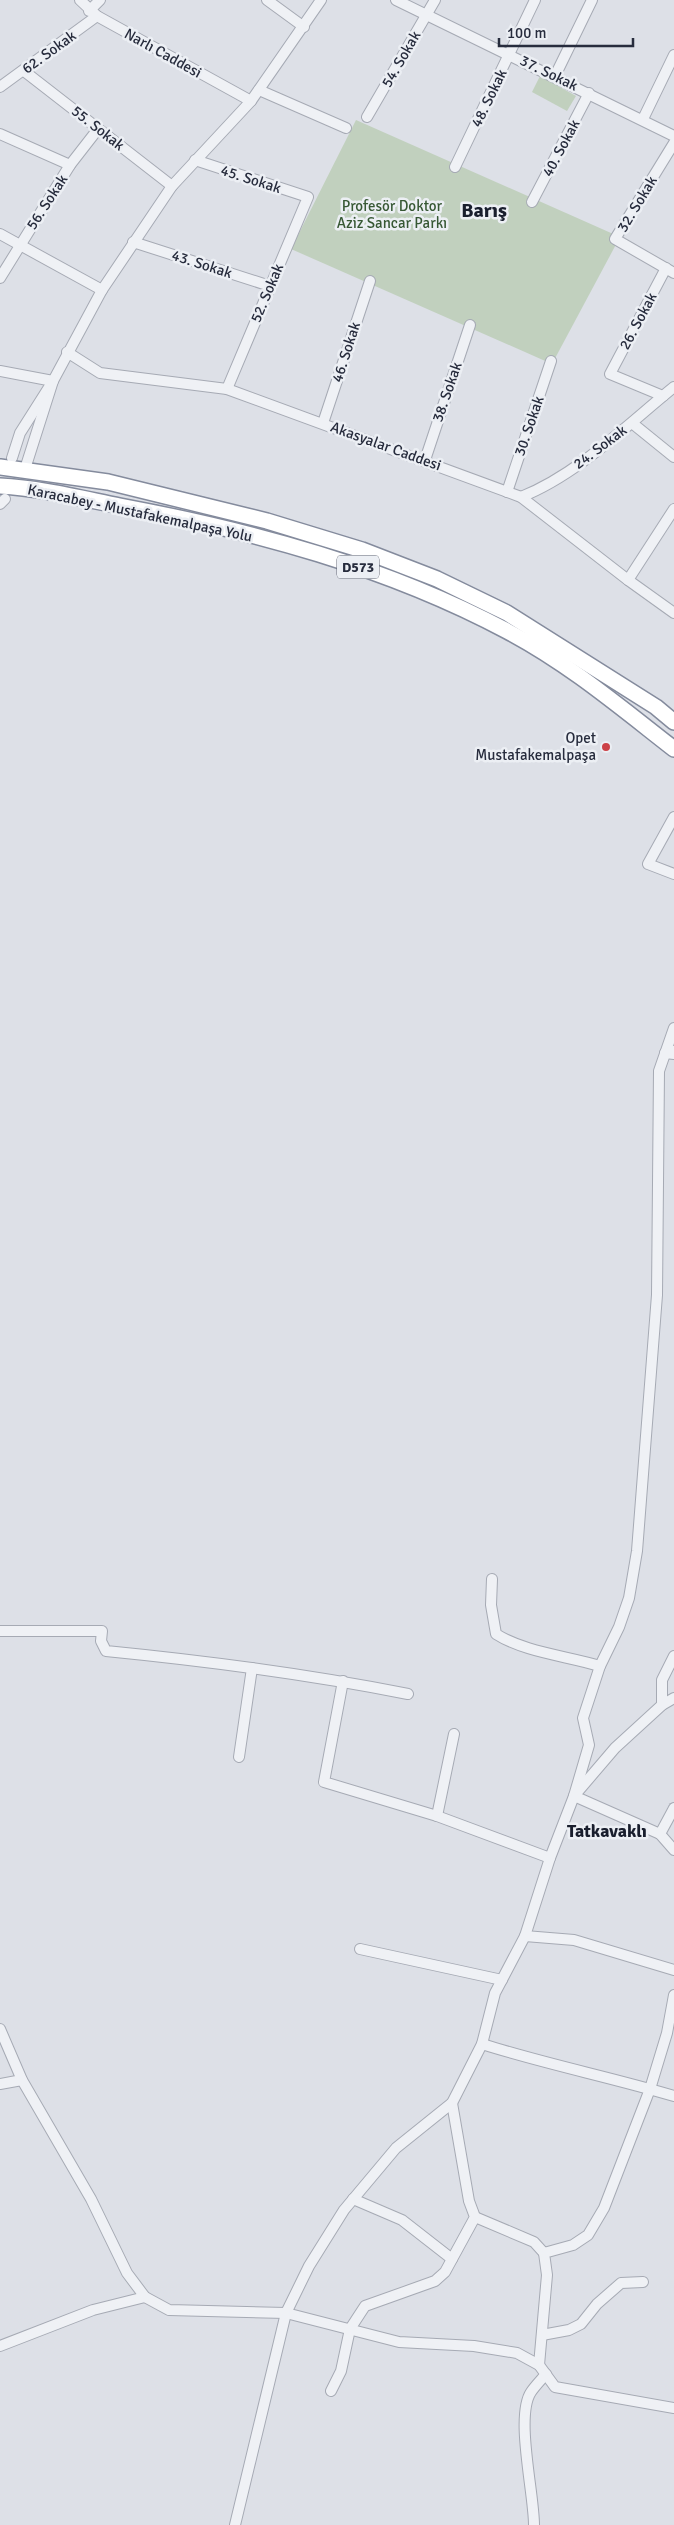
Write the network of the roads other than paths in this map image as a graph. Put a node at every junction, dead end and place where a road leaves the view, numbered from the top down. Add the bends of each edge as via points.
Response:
1 (80, 0) edge
2 (100, 0) edge
3 (267, 0) edge
4 (321, 0) edge
5 (396, 0) edge
6 (435, 0) edge
7 (535, 0) edge
8 (592, 0) edge
9 (93, 14) junction
10 (427, 15) junction
11 (304, 27) junction
12 (510, 54) junction
13 (674, 55) edge
14 (24, 71) junction
15 (555, 76) junction
16 (0, 86) edge
17 (259, 90) junction
18 (589, 93) junction
19 (251, 101) junction
20 (367, 117) dead end
21 (643, 120) junction
22 (346, 128) dead end
23 (98, 129) junction
24 (0, 134) edge
25 (674, 136) edge
26 (674, 143) edge
27 (195, 160) junction
28 (70, 165) junction
29 (455, 167) dead end
30 (172, 186) junction
31 (308, 197) joint
32 (532, 202) dead end
33 (0, 234) edge
34 (133, 242) junction
35 (20, 243) junction
36 (670, 271) edge
37 (0, 278) edge
38 (370, 281) dead end
39 (270, 286) junction
40 (102, 290) junction
41 (470, 325) dead end
42 (67, 352) junction
43 (551, 361) dead end
44 (0, 371) edge
45 (52, 381) junction
46 (674, 387) edge
47 (227, 389) junction
48 (663, 396) junction
49 (323, 423) junction
50 (632, 423) junction
51 (674, 456) edge
52 (425, 460) junction
53 (6, 462) edge
54 (25, 469) junction
55 (507, 492) junction
56 (2, 496) edge
57 (521, 497) junction
58 (674, 509) edge
59 (628, 580) junction
60 (674, 613) edge
61 (674, 721) edge
62 (674, 749) edge
63 (674, 817) edge
64 (674, 874) edge
65 (674, 1028) edge
66 (671, 1052) edge
67 (492, 1579) dead end
68 (0, 1630) edge
69 (674, 1656) edge
70 (600, 1666) junction
71 (252, 1668) junction
72 (343, 1681) junction
73 (408, 1694) dead end
74 (674, 1698) edge
75 (662, 1705) junction
76 (454, 1734) dead end
77 (239, 1757) dead end
78 (574, 1796) junction
79 (674, 1808) edge
80 (436, 1816) junction
81 (660, 1834) junction
82 (674, 1850) edge
83 (550, 1858) junction
84 (525, 1936) junction
85 (360, 1949) dead end
86 (674, 1970) edge
87 (502, 1980) junction
88 (674, 1995) edge
89 (0, 2029) edge
90 (482, 2044) junction
91 (22, 2080) junction
92 (0, 2084) edge
93 (650, 2089) junction
94 (674, 2096) edge
95 (452, 2103) junction
96 (354, 2199) junction
97 (475, 2217) junction
98 (544, 2253) junction
99 (452, 2259) junction
100 (643, 2282) dead end
101 (145, 2297) junction
102 (286, 2313) junction
103 (350, 2329) junction
104 (542, 2335) junction
105 (0, 2346) edge
106 (539, 2366) junction
107 (546, 2374) junction
108 (331, 2391) dead end
109 (674, 2408) edge
110 (234, 2525) edge
111 (534, 2525) edge

1 - 9 street, Narlı Caddesi
2 - 9 street, 62. Sokak
3 - 11 street
4 - 11 street
5 - 10 street, 37. Sokak
6 - 10 street, 54. Sokak
7 - 12 street, 48. Sokak
8 - 15 street
9 - 14 street, 62. Sokak
9 - 19 street, Narlı Caddesi
10 - 12 street, 37. Sokak
10 - 20 street, 54. Sokak
11 - 17 street
12 - 15 street, 37. Sokak
12 - 29 street, 48. Sokak
13 - 21 street
14 - 16 street, 62. Sokak
14 - 23 street, 55. Sokak
15 - 18 street, 37. Sokak
17 - 19 street
17 - 22 street
18 - 21 street, 37. Sokak
18 - 32 street, 40. Sokak
19 - 27 street
21 - 25 street, 37. Sokak
23 - 28 street, 56. Sokak
23 - 30 street, 55. Sokak
24 - 28 street
26 - 36 street, 32. Sokak via 615,239
27 - 30 street
27 - 31 street, 45. Sokak
28 - 35 street, 56. Sokak
30 - 34 street
31 - 39 street, 52. Sokak
33 - 35 street
34 - 39 street, 43. Sokak
34 - 40 street
35 - 37 street, 56. Sokak
35 - 40 street
36 - 48 street, 26. Sokak via 610,374
38 - 49 street, 46. Sokak
39 - 47 street, 52. Sokak
40 - 42 street
41 - 52 street, 38. Sokak
42 - 45 street
42 - 47 street, Akasyalar Caddesi via 100,373
43 - 55 street, 30. Sokak
44 - 45 street
45 - 53 street
45 - 54 street
46 - 48 street, 24. Sokak
47 - 49 street, Akasyalar Caddesi
48 - 50 street, 24. Sokak
49 - 52 street, Akasyalar Caddesi
50 - 51 street
50 - 57 street, 24. Sokak via 547,487
52 - 55 street, Akasyalar Caddesi
53 - 54 highway, Karacabey - Mustafakemalpaşa Yolu / D573
54 - 61 highway, Karacabey - Mustafakemalpaşa Yolu / D573 via 108,482 267,521 362,550 437,579 507,613
55 - 57 street, Akasyalar Caddesi
56 - 62 highway, Karacabey - Mustafakemalpaşa Yolu / D573 via 56,494 217,526 329,556 443,600 508,631 570,669
57 - 59 street, Akasyalar Caddesi
58 - 59 street
59 - 60 street, Akasyalar Caddesi
63 - 64 street via 648,864
65 - 66 street
66 - 70 street via 659,1071 657,1295 637,1551 629,1598
67 - 70 street via 491,1605 496,1634 519,1646 570,1656
68 - 71 street via 102,1631 100,1641 106,1652
69 - 75 street via 662,1680
70 - 78 street via 583,1718 589,1745
71 - 72 street
71 - 77 street
72 - 73 street
72 - 80 street via 324,1782
74 - 75 street
75 - 78 street via 615,1748
76 - 80 street
78 - 81 street
78 - 83 street
79 - 81 street
80 - 83 street
81 - 82 street
83 - 84 street
84 - 86 street via 574,1940
84 - 87 street
85 - 87 street
87 - 90 street via 495,1992
88 - 93 street
89 - 91 street
90 - 93 street
90 - 95 street
91 - 92 street
91 - 101 street via 95,2206 127,2273
93 - 94 street
93 - 98 street via 604,2208 588,2235 573,2246
95 - 96 street via 396,2148
95 - 97 street via 469,2201
96 - 99 street via 402,2220
96 - 102 street via 309,2266
97 - 98 street via 534,2242
97 - 99 street
98 - 104 street via 547,2275
99 - 103 street via 435,2281 365,2306
100 - 104 street via 621,2283 597,2304 581,2324 569,2330
101 - 102 street via 169,2310
101 - 105 street via 92,2310
102 - 103 street
102 - 110 street
103 - 106 street via 399,2342 474,2346 517,2353
103 - 108 street via 341,2371
104 - 106 street
106 - 107 street
107 - 109 street via 555,2387
107 - 111 street via 529,2393 524,2422

